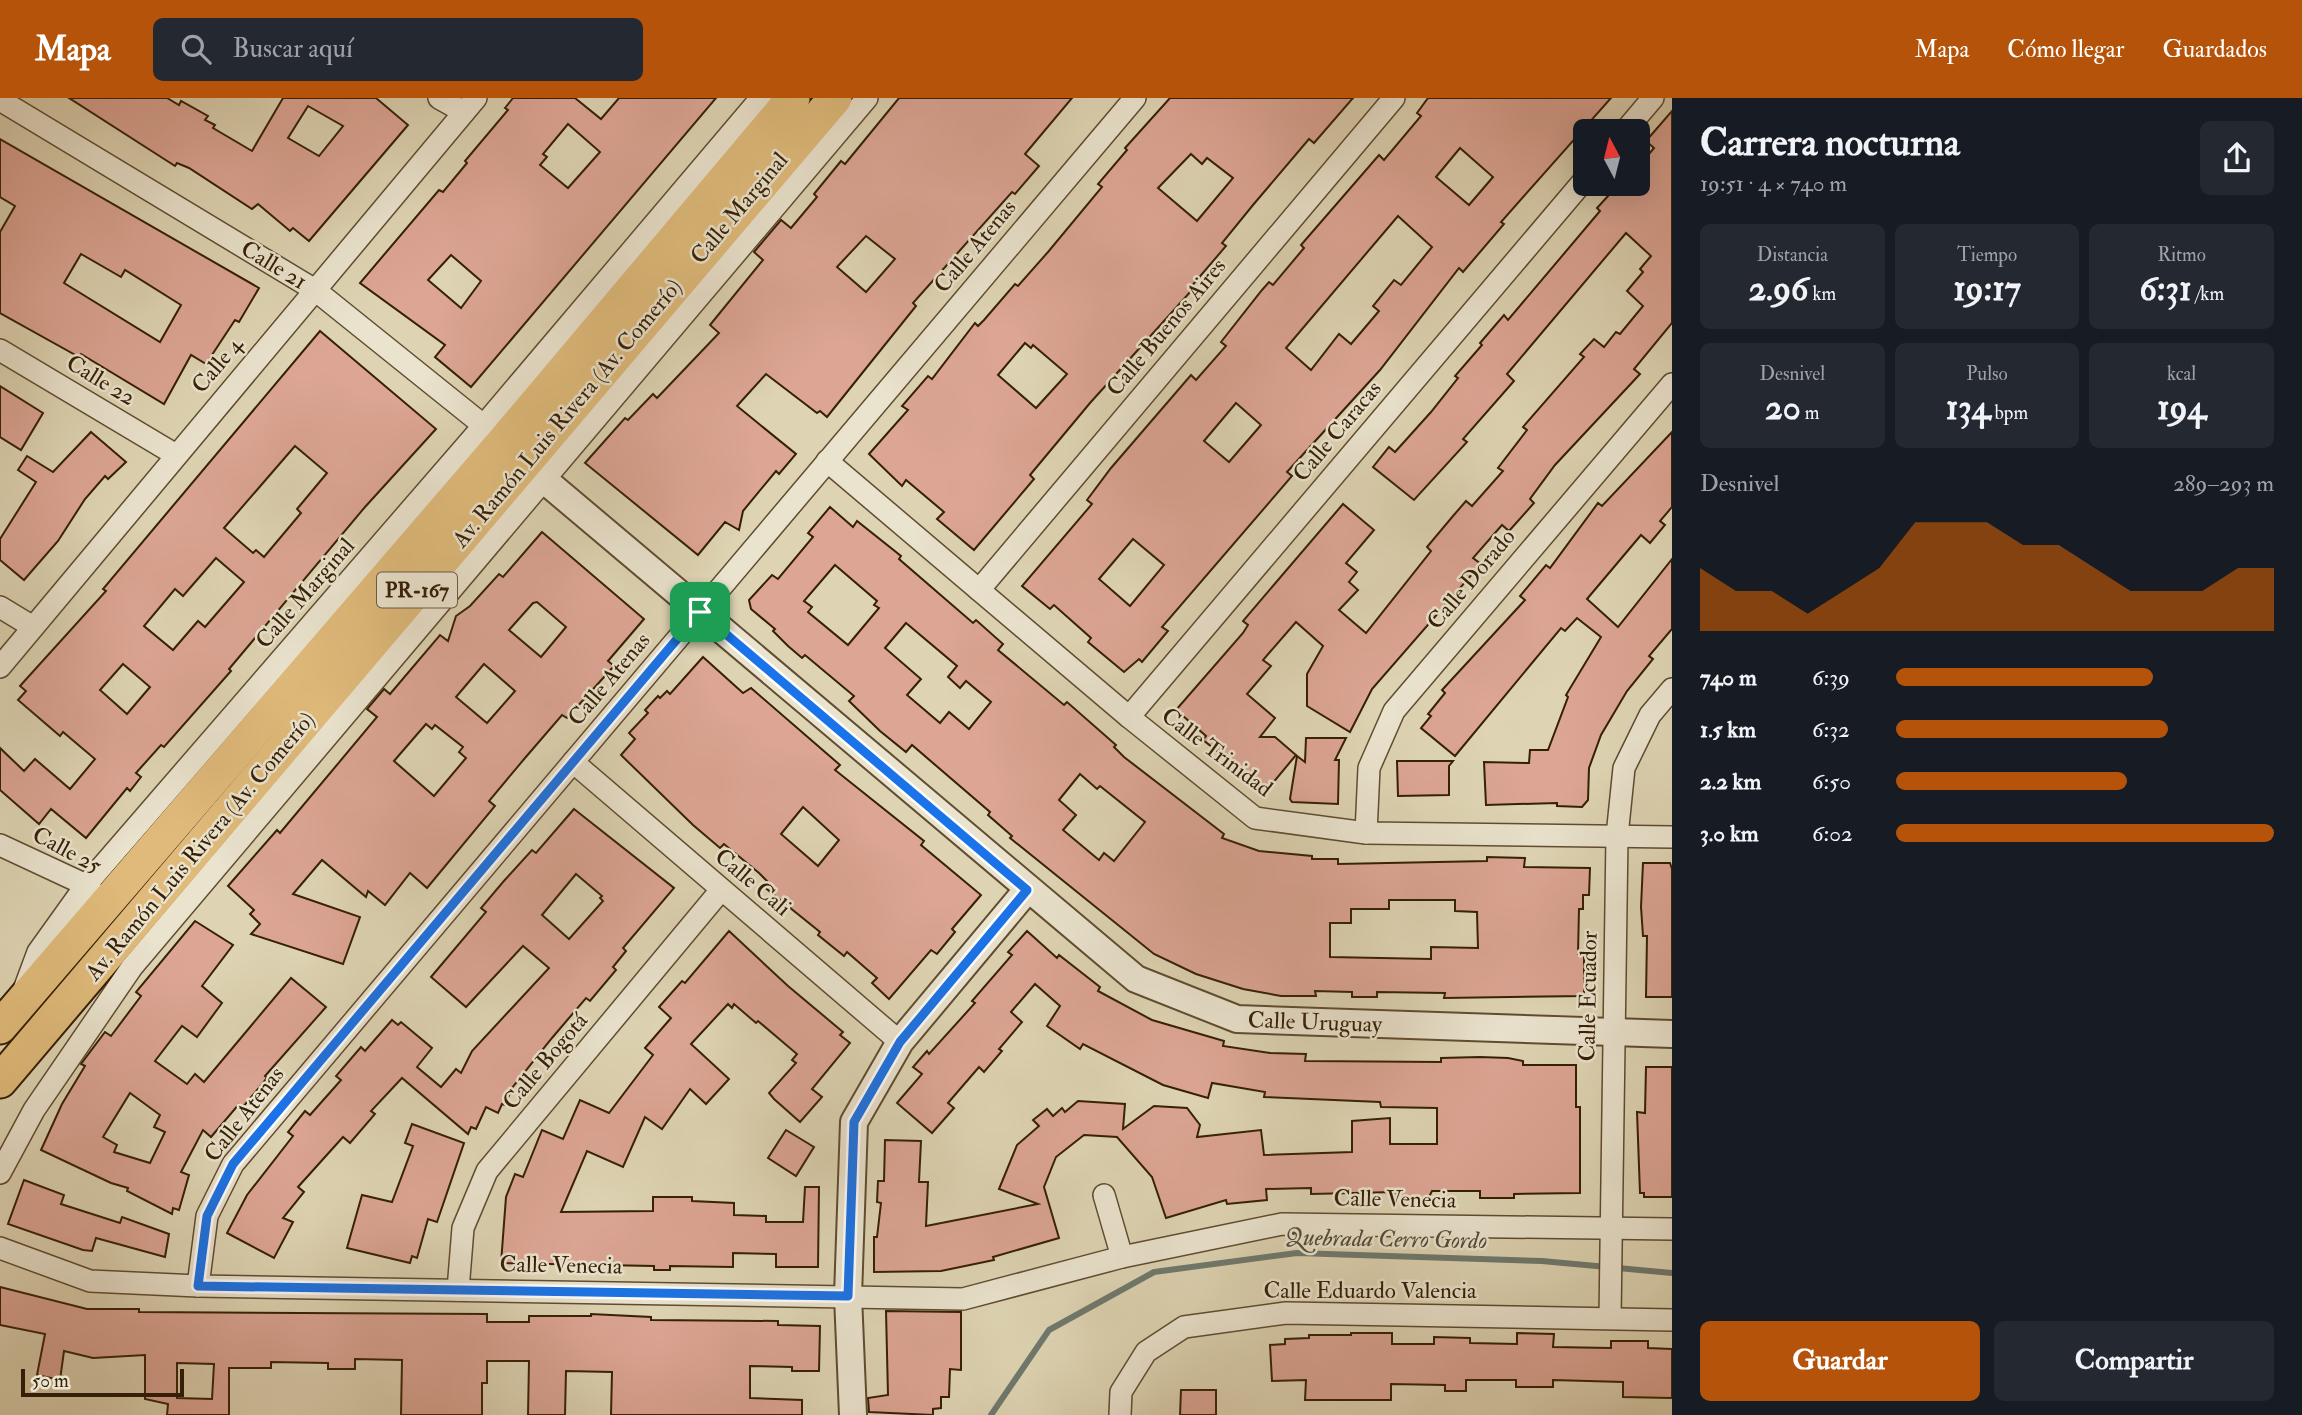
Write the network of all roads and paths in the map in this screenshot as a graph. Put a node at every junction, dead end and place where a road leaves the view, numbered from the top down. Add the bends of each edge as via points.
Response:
1 (439, 98) edge
2 (761, 98) edge
3 (793, 98) edge
4 (835, 98) edge
5 (867, 98) edge
6 (1135, 98) edge
7 (1394, 98) edge
8 (1653, 98) edge
9 (0, 100) edge
10 (470, 105) edge
11 (1635, 119) edge
12 (1573, 193) edge
13 (315, 290) junction
14 (0, 351) edge
15 (1672, 384) edge
16 (514, 452) junction
17 (176, 455) junction
18 (827, 461) junction
19 (979, 590) junction
20 (0, 607) edge
21 (700, 612) junction
22 (33, 626) junction
23 (0, 667) edge
24 (1672, 689) edge
25 (1129, 718) junction
26 (573, 762) junction
27 (1366, 833) junction
28 (1617, 836) junction
29 (1672, 836) edge
30 (0, 845) edge
31 (721, 890) junction
32 (1027, 890) junction
33 (97, 895) junction
34 (9, 1017) edge
35 (1613, 1034) junction
36 (1672, 1034) edge
37 (900, 1042) junction
38 (0, 1081) edge
39 (0, 1173) edge
40 (1104, 1195) dead end
41 (1611, 1228) junction
42 (1672, 1229) edge
43 (0, 1248) edge
44 (1122, 1256) junction
45 (198, 1286) junction
46 (458, 1290) junction
47 (848, 1296) junction
48 (1610, 1318) junction
49 (1672, 1320) edge
50 (853, 1415) edge
51 (1120, 1415) edge

1 - 10 street
2 - 16 street, Calle Marginal
3 - 16 main road, Av. Ramón Luis Rivera (Av. Comerío) / PR-167
4 - 16 main road, Av. Ramón Luis Rivera (Av. Comerío) / PR-167
5 - 16 street, Calle Marginal
6 - 18 street, Calle Atenas
7 - 19 street, Calle Buenos Aires
8 - 11 street
9 - 13 street, Calle 21
10 - 13 street, Calle 4
12 - 25 street, Calle Caracas
13 - 16 street, Calle 21
13 - 17 street, Calle 4
14 - 17 street, Calle 22
15 - 27 street, Calle Dorado via 1394,711 1368,768
16 - 21 street, Calle Uruguay
16 - 33 main road, Av. Ramón Luis Rivera (Av. Comerío) / PR-167
16 - 38 main road, Av. Ramón Luis Rivera (Av. Comerío) / PR-167
16 - 39 street, Calle Marginal via 132,967 33,1110
17 - 22 street, Calle 4
18 - 19 street, Calle Trinidad
18 - 21 street, Calle Atenas
19 - 25 street, Calle Trinidad
20 - 22 street
21 - 26 street, Calle Atenas
21 - 32 street, Calle Uruguay
22 - 23 street, Calle 4
24 - 28 street, Calle Ecuador via 1650,715 1624,768
25 - 27 street, Calle Trinidad via 1255,818
26 - 31 street, Calle Cali
26 - 45 street, Calle Atenas via 233,1164 207,1216
27 - 28 street, Calle Trinidad
28 - 29 street, Calle Trinidad
28 - 35 street, Calle Ecuador
30 - 33 street, Calle 25
31 - 37 street, Calle Cali
31 - 46 street, Calle Bogotá via 487,1171 463,1228
32 - 35 street, Calle Uruguay via 1136,979 1237,1019
32 - 37 street
33 - 34 main road, Av. Ramón Luis Rivera (Av. Comerío) / PR-167
35 - 36 street, Calle Uruguay
35 - 41 street, Calle Ecuador
37 - 47 street via 854,1122
40 - 44 street
41 - 42 street, Calle Venecia
41 - 44 street, Calle Venecia via 1282,1224
41 - 48 street, Calle Ecuador
43 - 45 street, Calle Venecia via 90,1280
44 - 47 street, Calle Venecia via 963,1299
45 - 46 street, Calle Venecia
46 - 47 street, Calle Venecia
47 - 50 street
48 - 49 street, Calle Eduardo Valencia
48 - 51 street, Calle Eduardo Valencia via 1286,1312 1184,1326 1146,1352 1121,1392

